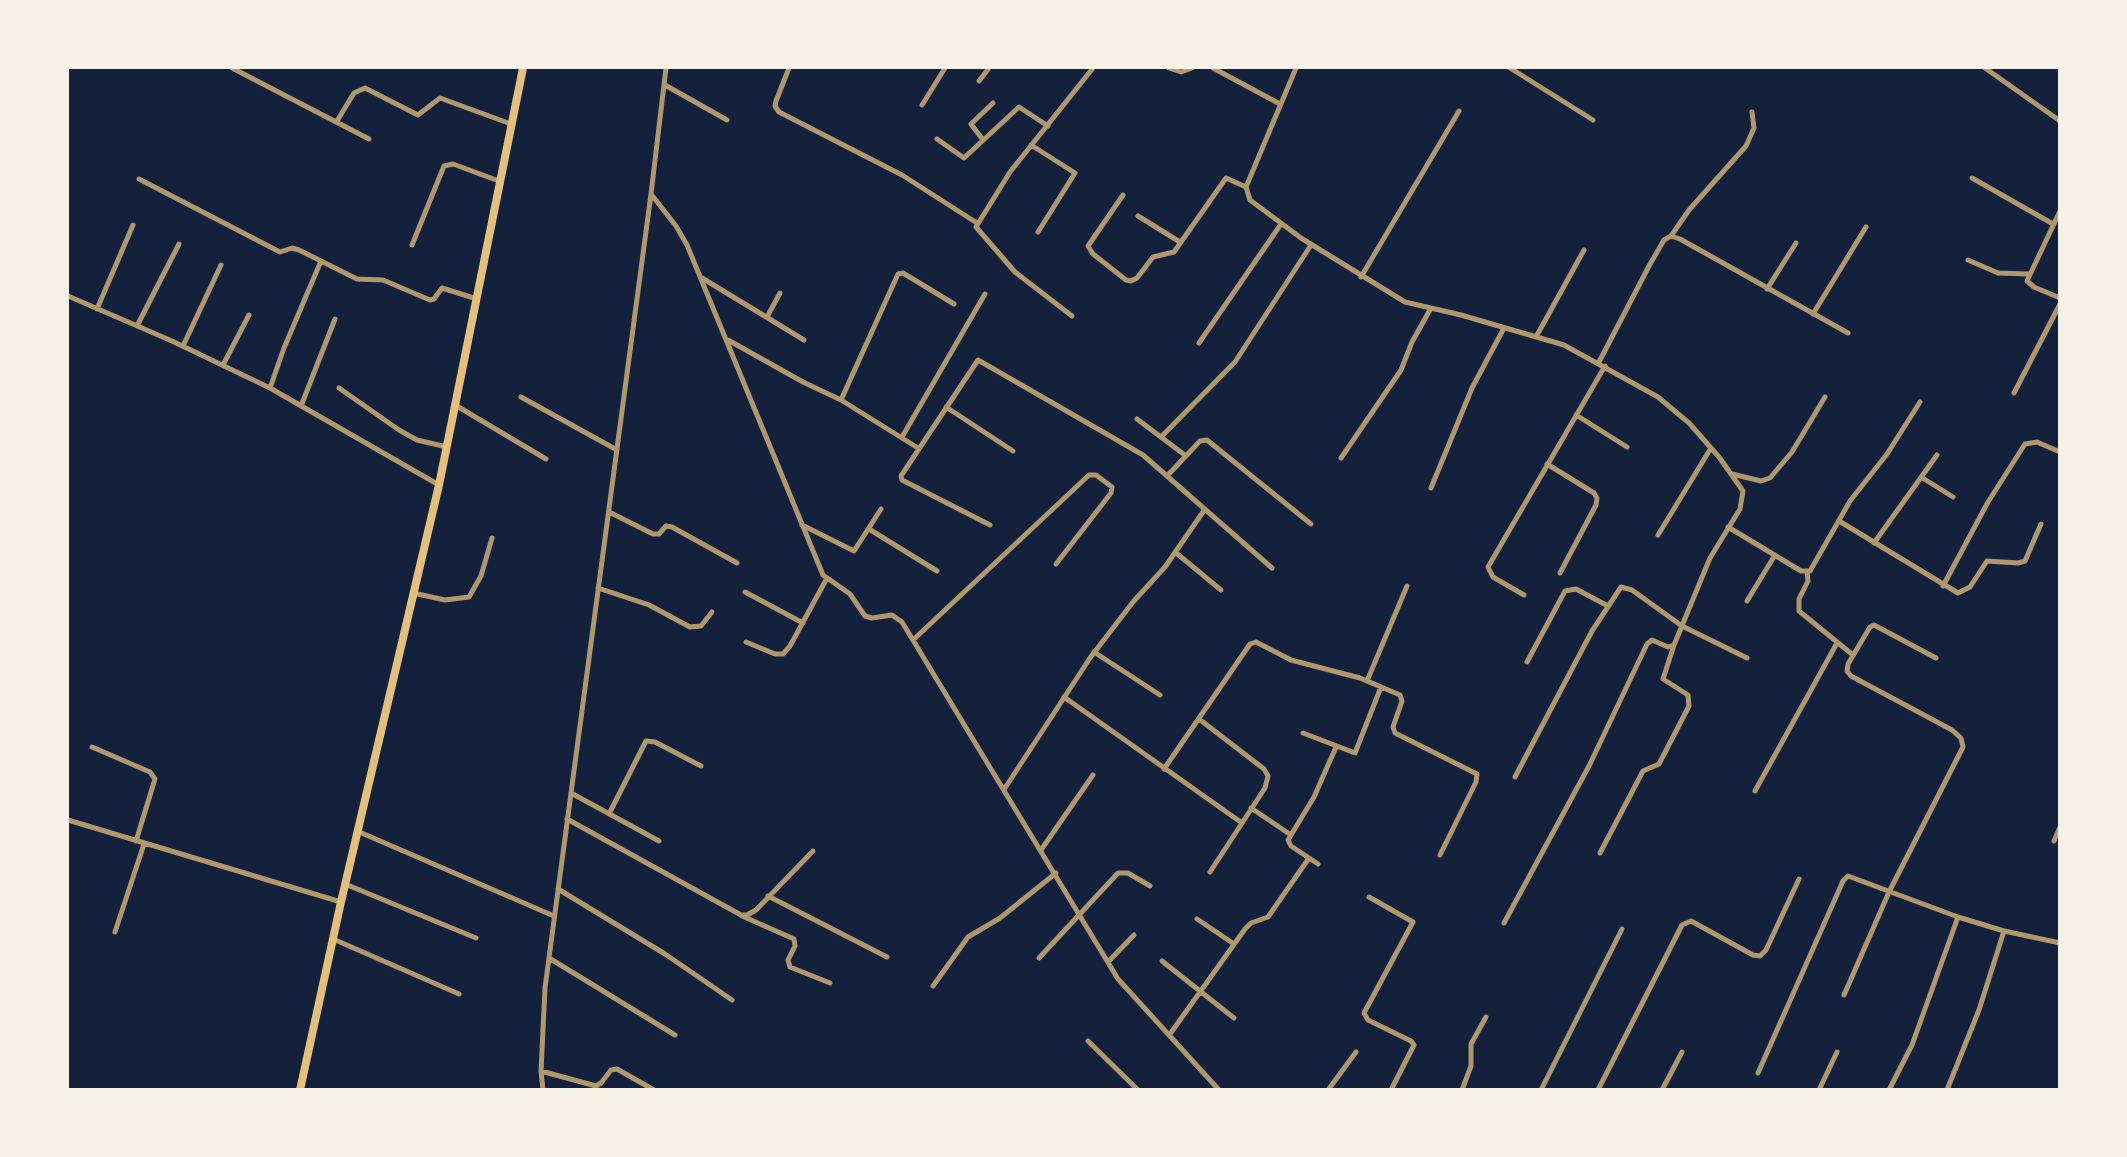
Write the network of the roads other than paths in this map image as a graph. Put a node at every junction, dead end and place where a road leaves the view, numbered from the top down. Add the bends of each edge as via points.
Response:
1 (232, 68) edge
2 (523, 68) edge
3 (666, 68) edge
4 (789, 68) edge
5 (945, 68) edge
6 (989, 68) edge
7 (1093, 68) edge
8 (1169, 68) edge
9 (1192, 68) edge
10 (1213, 68) edge
11 (1296, 68) edge
12 (1510, 68) edge
13 (1985, 68) edge
14 (979, 81) dead end
15 (665, 85) junction
16 (993, 103) dead end
17 (1280, 104) junction
18 (922, 105) dead end
19 (1459, 111) dead end
20 (1752, 112) dead end
21 (727, 120) dead end
22 (1593, 120) dead end
23 (337, 121) junction
24 (2060, 121) edge
25 (511, 124) junction
26 (1048, 126) junction
27 (369, 139) dead end
28 (938, 139) dead end
29 (983, 140) junction
30 (1031, 145) junction
31 (1972, 178) dead end
32 (139, 179) dead end
33 (500, 181) junction
34 (1246, 187) junction
35 (651, 194) junction
36 (1123, 195) dead end
37 (2060, 211) edge
38 (1138, 216) dead end
39 (977, 223) junction
40 (1281, 224) junction
41 (2053, 224) junction
42 (133, 225) dead end
43 (1866, 228) dead end
44 (1038, 232) dead end
45 (1671, 236) junction
46 (1180, 242) junction
47 (1796, 243) dead end
48 (179, 244) dead end
49 (1311, 244) junction
50 (412, 245) dead end
51 (1584, 250) dead end
52 (1968, 260) dead end
53 (321, 261) junction
54 (221, 265) dead end
55 (2028, 274) junction
56 (1361, 276) junction
57 (701, 277) junction
58 (1767, 289) junction
59 (780, 293) dead end
60 (985, 294) dead end
61 (68, 296) edge
62 (2060, 298) edge
63 (477, 299) junction
64 (954, 304) dead end
65 (2060, 304) edge
66 (1431, 308) junction
67 (97, 309) junction
68 (1813, 314) junction
69 (249, 315) dead end
70 (1072, 316) dead end
71 (767, 317) junction
72 (335, 319) dead end
73 (137, 326) junction
74 (1504, 328) junction
75 (1848, 333) dead end
76 (1536, 337) junction
77 (728, 340) junction
78 (804, 340) dead end
79 (1199, 344) dead end
80 (183, 346) junction
81 (1599, 362) junction
82 (223, 365) junction
83 (1605, 366) junction
84 (270, 388) junction
85 (339, 388) dead end
86 (2014, 393) dead end
87 (521, 397) dead end
88 (1825, 397) dead end
89 (841, 400) junction
90 (1920, 402) dead end
91 (455, 405) junction
92 (301, 406) junction
93 (946, 407) junction
94 (1576, 415) junction
95 (1137, 419) dead end
96 (902, 437) junction
97 (1161, 437) junction
98 (447, 447) junction
99 (1627, 447) dead end
100 (918, 448) junction
101 (1711, 448) junction
102 (617, 450) junction
103 (1013, 451) dead end
104 (2060, 452) edge
105 (1937, 455) dead end
106 (1186, 456) junction
107 (1341, 458) dead end
108 (546, 459) dead end
109 (1547, 464) junction
110 (1732, 474) junction
111 (1167, 476) junction
112 (1921, 477) junction
113 (439, 484) junction
114 (1431, 488) dead end
115 (1953, 497) dead end
116 (881, 509) dead end
117 (1205, 509) junction
118 (609, 512) junction
119 (1839, 521) junction
120 (1311, 524) dead end
121 (2041, 524) dead end
122 (802, 525) junction
123 (990, 525) dead end
124 (1728, 527) junction
125 (869, 529) junction
126 (1658, 534) dead end
127 (492, 538) dead end
128 (1874, 543) junction
129 (1175, 552) junction
130 (1775, 555) junction
131 (737, 563) dead end
132 (1056, 564) dead end
133 (1272, 568) dead end
134 (938, 571) dead end
135 (1807, 572) junction
136 (1560, 573) dead end
137 (826, 578) junction
138 (1407, 586) dead end
139 (1943, 586) junction
140 (598, 588) junction
141 (1221, 590) dead end
142 (745, 592) dead end
143 (413, 593) junction
144 (1524, 595) dead end
145 (1748, 602) dead end
146 (1608, 606) junction
147 (712, 612) dead end
148 (803, 623) junction
149 (1682, 626) junction
150 (913, 640) junction
151 (746, 642) dead end
152 (1837, 643) junction
153 (1674, 645) junction
154 (1094, 652) junction
155 (1853, 655) junction
156 (1747, 658) dead end
157 (1936, 658) dead end
158 (1527, 662) dead end
159 (1367, 681) junction
160 (1381, 687) junction
161 (1160, 695) dead end
162 (1064, 697) junction
163 (1199, 719) junction
164 (1303, 733) dead end
165 (92, 747) dead end
166 (1336, 747) junction
167 (701, 766) dead end
168 (1164, 769) junction
169 (1093, 775) dead end
170 (1515, 777) dead end
171 (1005, 788) junction
172 (1755, 791) dead end
173 (571, 794) junction
174 (1251, 808) junction
175 (609, 814) junction
176 (567, 819) junction
177 (68, 820) edge
178 (1242, 823) junction
179 (2060, 827) edge
180 (357, 831) junction
181 (1291, 835) junction
182 (136, 841) junction
183 (659, 841) dead end
184 (2054, 841) dead end
185 (144, 844) junction
186 (1041, 849) junction
187 (813, 851) dead end
188 (1600, 854) dead end
189 (1440, 855) dead end
190 (1309, 858) junction
191 (1318, 864) dead end
192 (1210, 872) dead end
193 (1056, 873) junction
194 (1799, 879) dead end
195 (345, 884) junction
196 (1150, 885) dead end
197 (558, 889) junction
198 (1890, 892) junction
199 (768, 896) junction
200 (1369, 897) dead end
201 (341, 902) junction
202 (741, 915) junction
203 (1080, 915) junction
204 (554, 916) junction
205 (1958, 917) junction
206 (1197, 919) dead end
207 (1504, 924) dead end
208 (1622, 928) dead end
209 (2004, 931) junction
210 (115, 932) dead end
211 (1134, 935) dead end
212 (476, 938) dead end
213 (333, 939) junction
214 (2060, 943) edge
215 (1234, 944) junction
216 (549, 957) junction
217 (887, 957) dead end
218 (1039, 958) dead end
219 (1162, 961) dead end
220 (1108, 962) junction
221 (830, 983) dead end
222 (933, 986) dead end
223 (1202, 990) junction
224 (459, 994) dead end
225 (1844, 995) dead end
226 (732, 1000) dead end
227 (1486, 1017) dead end
228 (1234, 1018) dead end
229 (1170, 1034) junction
230 (675, 1035) dead end
231 (1088, 1041) dead end
232 (1356, 1052) dead end
233 (1682, 1052) dead end
234 (1837, 1052) dead end
235 (541, 1071) junction
236 (1758, 1074) dead end
237 (599, 1087) edge
238 (300, 1089) edge
239 (543, 1089) edge
240 (654, 1089) edge
241 (1138, 1089) edge
242 (1219, 1089) edge
243 (1328, 1089) edge
244 (1391, 1089) edge
245 (1462, 1089) edge
246 (1541, 1089) edge
247 (1598, 1089) edge
248 (1662, 1089) edge
249 (1819, 1089) edge
250 (1889, 1089) edge
251 (1947, 1089) edge

1 - 23 street
2 - 25 main road
3 - 15 street
4 - 39 street via 776,101 779,111 902,175
5 - 18 street
6 - 14 street
7 - 26 street
8 - 9 street via 1181,72
10 - 17 street
11 - 17 street
12 - 22 street
13 - 24 street
15 - 21 street
15 - 35 street
16 - 29 street via 971,124
17 - 34 street
19 - 56 street
20 - 45 street via 1754,128 1746,146
23 - 25 street via 354,93 365,88 418,115 440,98
23 - 27 street
25 - 33 main road
26 - 29 street via 1016,107
26 - 30 street
28 - 29 street via 964,158
30 - 39 street
30 - 44 street via 1075,173
31 - 41 street
32 - 53 street via 280,252 295,248
33 - 50 street via 453,164 444,166
33 - 63 main road
34 - 40 street via 1250,200
34 - 46 street via 1226,178
35 - 57 street via 676,225
35 - 102 street
36 - 46 street via 1088,244 1093,254 1131,281 1150,258 1171,254
37 - 41 street
38 - 46 street
39 - 70 street via 979,234 1015,272
40 - 49 street
40 - 79 street
41 - 55 street
42 - 67 street
43 - 68 street
45 - 58 street
45 - 81 street via 1654,257
47 - 58 street
48 - 73 street
49 - 56 street
49 - 97 street via 1235,362
51 - 76 street
52 - 55 street via 1998,273
53 - 63 street via 357,279 383,280 430,300 442,288
53 - 84 street
54 - 80 street
55 - 62 street via 2031,285
56 - 66 street via 1405,302
57 - 71 street
57 - 77 street
58 - 68 street
59 - 71 street
60 - 96 street
61 - 67 street
63 - 91 main road
64 - 89 street via 903,273 898,274
65 - 86 street
66 - 74 street
66 - 107 street via 1401,370
67 - 73 street
68 - 75 street
69 - 82 street
71 - 78 street
72 - 92 street
73 - 80 street
74 - 76 street
74 - 114 street via 1472,388
76 - 81 street
77 - 89 street
77 - 122 street
80 - 82 street
81 - 83 street
82 - 84 street
83 - 94 street
83 - 101 street via 1658,397
84 - 92 street
85 - 98 street via 417,440
87 - 102 street
88 - 110 street via 1792,452 1770,478 1761,481
89 - 96 street
90 - 119 street
91 - 98 main road
91 - 108 street
92 - 113 street
93 - 100 street
93 - 103 street
93 - 111 street via 976,361 981,360 1118,439
94 - 99 street
94 - 109 street
95 - 97 street
96 - 100 street
97 - 106 street
98 - 113 main road
100 - 123 street via 901,474 902,480
101 - 110 street
101 - 126 street
102 - 118 street
104 - 139 street via 2037,442 2025,444 1988,502
105 - 112 street
106 - 111 street
106 - 120 street via 1200,441 1210,441
109 - 136 street via 1597,498
109 - 144 street via 1488,567 1493,577
110 - 124 street via 1744,495
111 - 117 street
112 - 115 street
112 - 128 street
113 - 143 main road
116 - 125 street
117 - 129 street
117 - 133 street
118 - 131 street via 653,534 672,526
118 - 140 street
119 - 128 street
119 - 135 street
121 - 139 street via 2025,561 1987,561 1963,593
122 - 125 street via 853,551
122 - 137 street
124 - 130 street
124 - 149 street via 1710,558
125 - 134 street
127 - 143 street via 479,582 469,597 445,600
128 - 139 street
129 - 141 street
129 - 154 street
130 - 135 street
130 - 145 street
132 - 150 street via 1111,494 1112,487 1096,475 1089,475
135 - 152 street via 1799,611
137 - 148 street
137 - 150 street via 850,594 865,616 892,615 899,619
138 - 159 street
140 - 147 street via 649,605 690,627 700,626
140 - 173 street
142 - 148 street
143 - 180 main road
146 - 149 street via 1619,589 1629,588
146 - 158 street via 1576,589 1565,591
146 - 170 street
148 - 151 street via 783,654
149 - 153 street
149 - 156 street
150 - 171 street
152 - 155 street
152 - 172 street
153 - 188 street via 1663,679 1688,695 1689,706 1661,762 1643,771
153 - 207 street via 1668,647 1652,640 1647,644 1585,775
154 - 161 street
154 - 162 street
155 - 157 street via 1874,625
155 - 198 street via 1848,664 1849,674 1952,730 1963,742 1962,753
159 - 160 street
159 - 163 street via 1291,660 1253,641
160 - 166 street via 1357,752
160 - 189 street via 1402,698 1393,727 1395,733 1477,776
162 - 168 street
162 - 171 street
163 - 168 street
163 - 174 street via 1266,772 1265,788
164 - 166 street
165 - 182 street via 150,772 154,779
166 - 181 street via 1314,797
167 - 175 street via 646,741
168 - 178 street
169 - 186 street
171 - 186 street
173 - 175 street
173 - 176 street
174 - 178 street
174 - 181 street
175 - 183 street
176 - 197 street
176 - 202 street
177 - 182 street
178 - 192 street
179 - 184 street
180 - 195 main road
180 - 204 street
181 - 190 street via 1289,843
182 - 185 street
185 - 201 street
185 - 210 street
186 - 193 street
187 - 199 street
190 - 191 street
190 - 215 street via 1268,917 1248,925
193 - 203 street
193 - 222 street via 1000,918 974,932
194 - 247 street via 1760,956 1691,921 1685,922
195 - 201 main road
195 - 212 street
196 - 203 street via 1120,872
197 - 204 street
197 - 226 street
198 - 205 street
198 - 225 street
198 - 236 street via 1852,877 1843,881
199 - 202 street via 752,913
199 - 217 street
200 - 244 street via 1413,922 1364,1013 1368,1020 1414,1045
201 - 213 main road
202 - 221 street via 794,939 790,967
203 - 218 street
203 - 220 street
204 - 216 street
205 - 209 street
205 - 250 street via 1912,1045
206 - 215 street
208 - 246 street
209 - 214 street
209 - 251 street via 1979,1010
211 - 220 street
213 - 224 street
213 - 238 main road
215 - 223 street
216 - 230 street
216 - 235 street
219 - 223 street
220 - 229 street via 1125,988
223 - 228 street
223 - 229 street
227 - 245 street via 1471,1044 1471,1066
229 - 242 street
231 - 241 street
232 - 243 street
233 - 248 street
234 - 249 street
235 - 237 street
235 - 239 street
237 - 240 street via 614,1069

